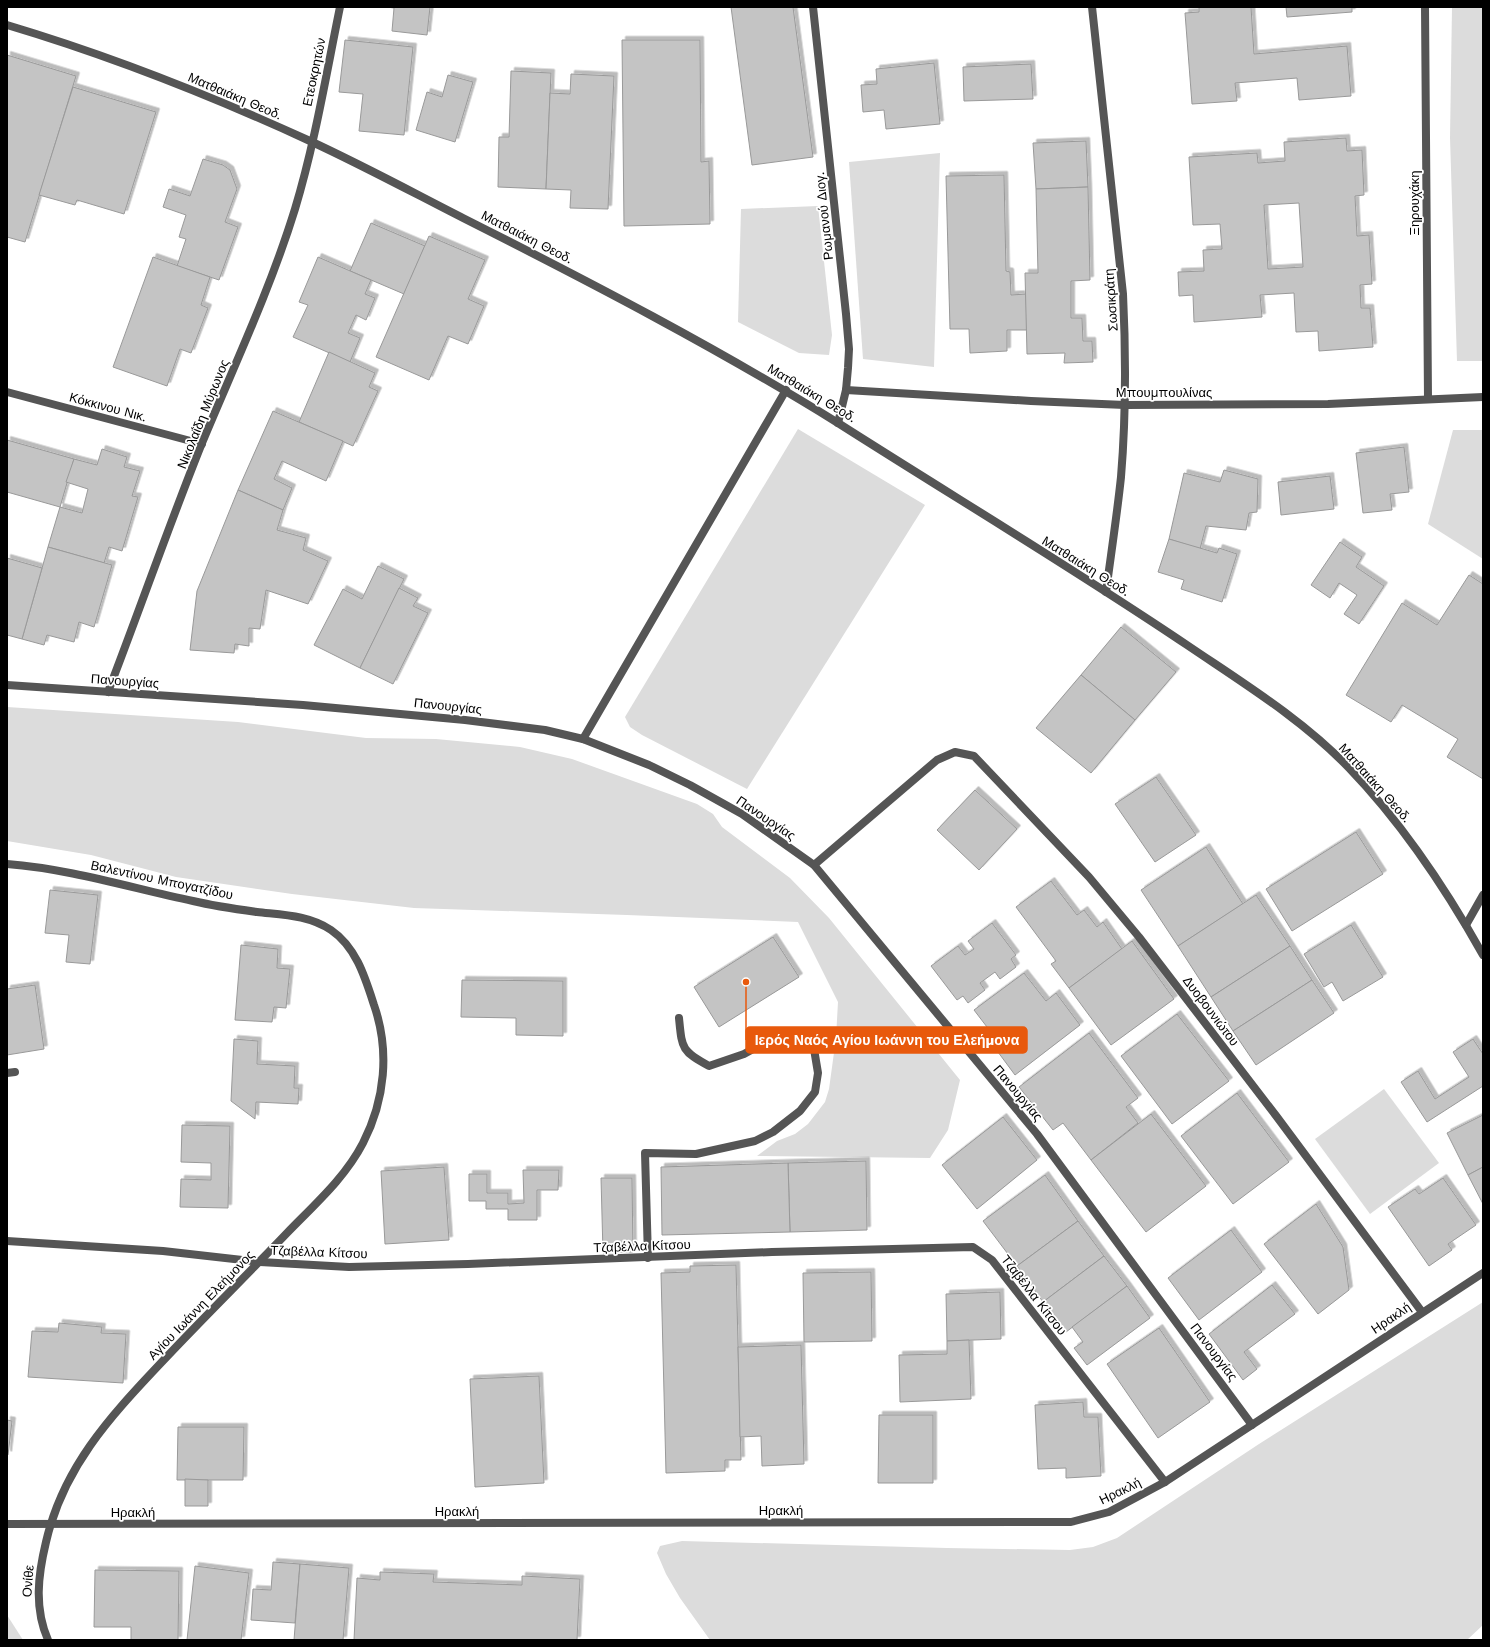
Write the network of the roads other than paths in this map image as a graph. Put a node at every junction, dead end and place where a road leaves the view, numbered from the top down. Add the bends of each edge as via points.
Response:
1 (340, 7) edge
2 (812, 7) edge
3 (1092, 7) edge
4 (1425, 7) edge
5 (7, 25) edge
6 (313, 142) junction
7 (786, 390) junction
8 (846, 390) junction
9 (7, 392) edge
10 (1483, 397) edge
11 (1428, 399) junction
12 (1125, 405) junction
13 (838, 423) junction
14 (202, 444) junction
15 (1106, 592) junction
16 (7, 684) edge
17 (108, 692) junction
18 (583, 739) junction
19 (7, 864) edge
20 (814, 865) junction
21 (1483, 895) edge
22 (311, 920) joint
23 (1466, 925) junction
24 (1483, 955) edge
25 (679, 1018) dead end
26 (7, 1241) edge
27 (648, 1258) junction
28 (260, 1262) junction
29 (1483, 1273) edge
30 (1422, 1312) junction
31 (1252, 1425) junction
32 (1165, 1482) junction
33 (7, 1524) edge
34 (50, 1524) junction
35 (48, 1640) edge

1 - 6 street, Ετεοκρητών
2 - 8 street, Ρωμανού Διογ. via 846,314 849,350
3 - 12 street, Σωσικράτη via 1123,294
4 - 11 street, Ξηρουχάκη
5 - 6 street, Ματθαιάκη Θεοδ. via 103,56
6 - 7 street, Ματθαιάκη Θεοδ. via 547,260
6 - 14 street, Νικολαΐδη Μύρωνος via 273,273
7 - 13 street, Ματθαιάκη Θεοδ.
7 - 18 street
8 - 12 street, Μπουμπουλίνας
8 - 13 street, Ρωμανού Διογ.
9 - 14 street, Κόκκινου Νικ.
10 - 11 street, Μπουμπουλίνας
11 - 12 street, Μπουμπουλίνας via 1285,405
12 - 15 street, Σωσικράτη via 1121,477
13 - 15 street, Ματθαιάκη Θεοδ.
14 - 17 street, Νικολαΐδη Μύρωνος
15 - 23 street, Ματθαιάκη Θεοδ. via 1273,704 1326,746 1349,768 1402,832
16 - 17 street, Πανουργίας
17 - 18 street, Πανουργίας via 303,705 443,718 545,730
18 - 20 street, Πανουργίας via 648,765 715,799 763,828
19 - 22 street, Βαλεντίνου Μπογατζίδου via 98,878 206,904
20 - 30 street, Δυοβουνιώτου via 937,760 956,752 974,756 1088,877 1139,937 1277,1116
20 - 31 street, Πανουργίας via 1037,1134
21 - 23 street
22 - 28 street, Αγίου Ιωάννη Ελεήμονος via 328,928 343,940 361,968 377,1013 381,1033 384,1068 382,1087 378,1107 369,1129 351,1162 331,1188
23 - 24 street, Ματθαιάκη Θεοδ.
25 - 27 street via 681,1043 691,1056 709,1066 744,1054 775,1037 806,1034 814,1049 818,1073 816,1092 800,1111 773,1132 755,1141 696,1154 645,1153
26 - 28 street, Τζαβέλλα Κίτσου via 156,1251
27 - 28 street, Τζαβέλλα Κίτσου via 349,1267
27 - 32 street, Τζαβέλλα Κίτσου via 973,1247 992,1260
28 - 34 street, Αγίου Ιωάννη Ελεήμονος via 171,1351 97,1435 70,1477 58,1500
29 - 30 street, Ηρακλή
30 - 31 street, Ηρακλή
31 - 32 street, Ηρακλή
32 - 34 street, Ηρακλή via 1109,1512 1071,1522
33 - 34 street, Ηρακλή
34 - 35 street, Ονίθε via 38,1591 40,1613

